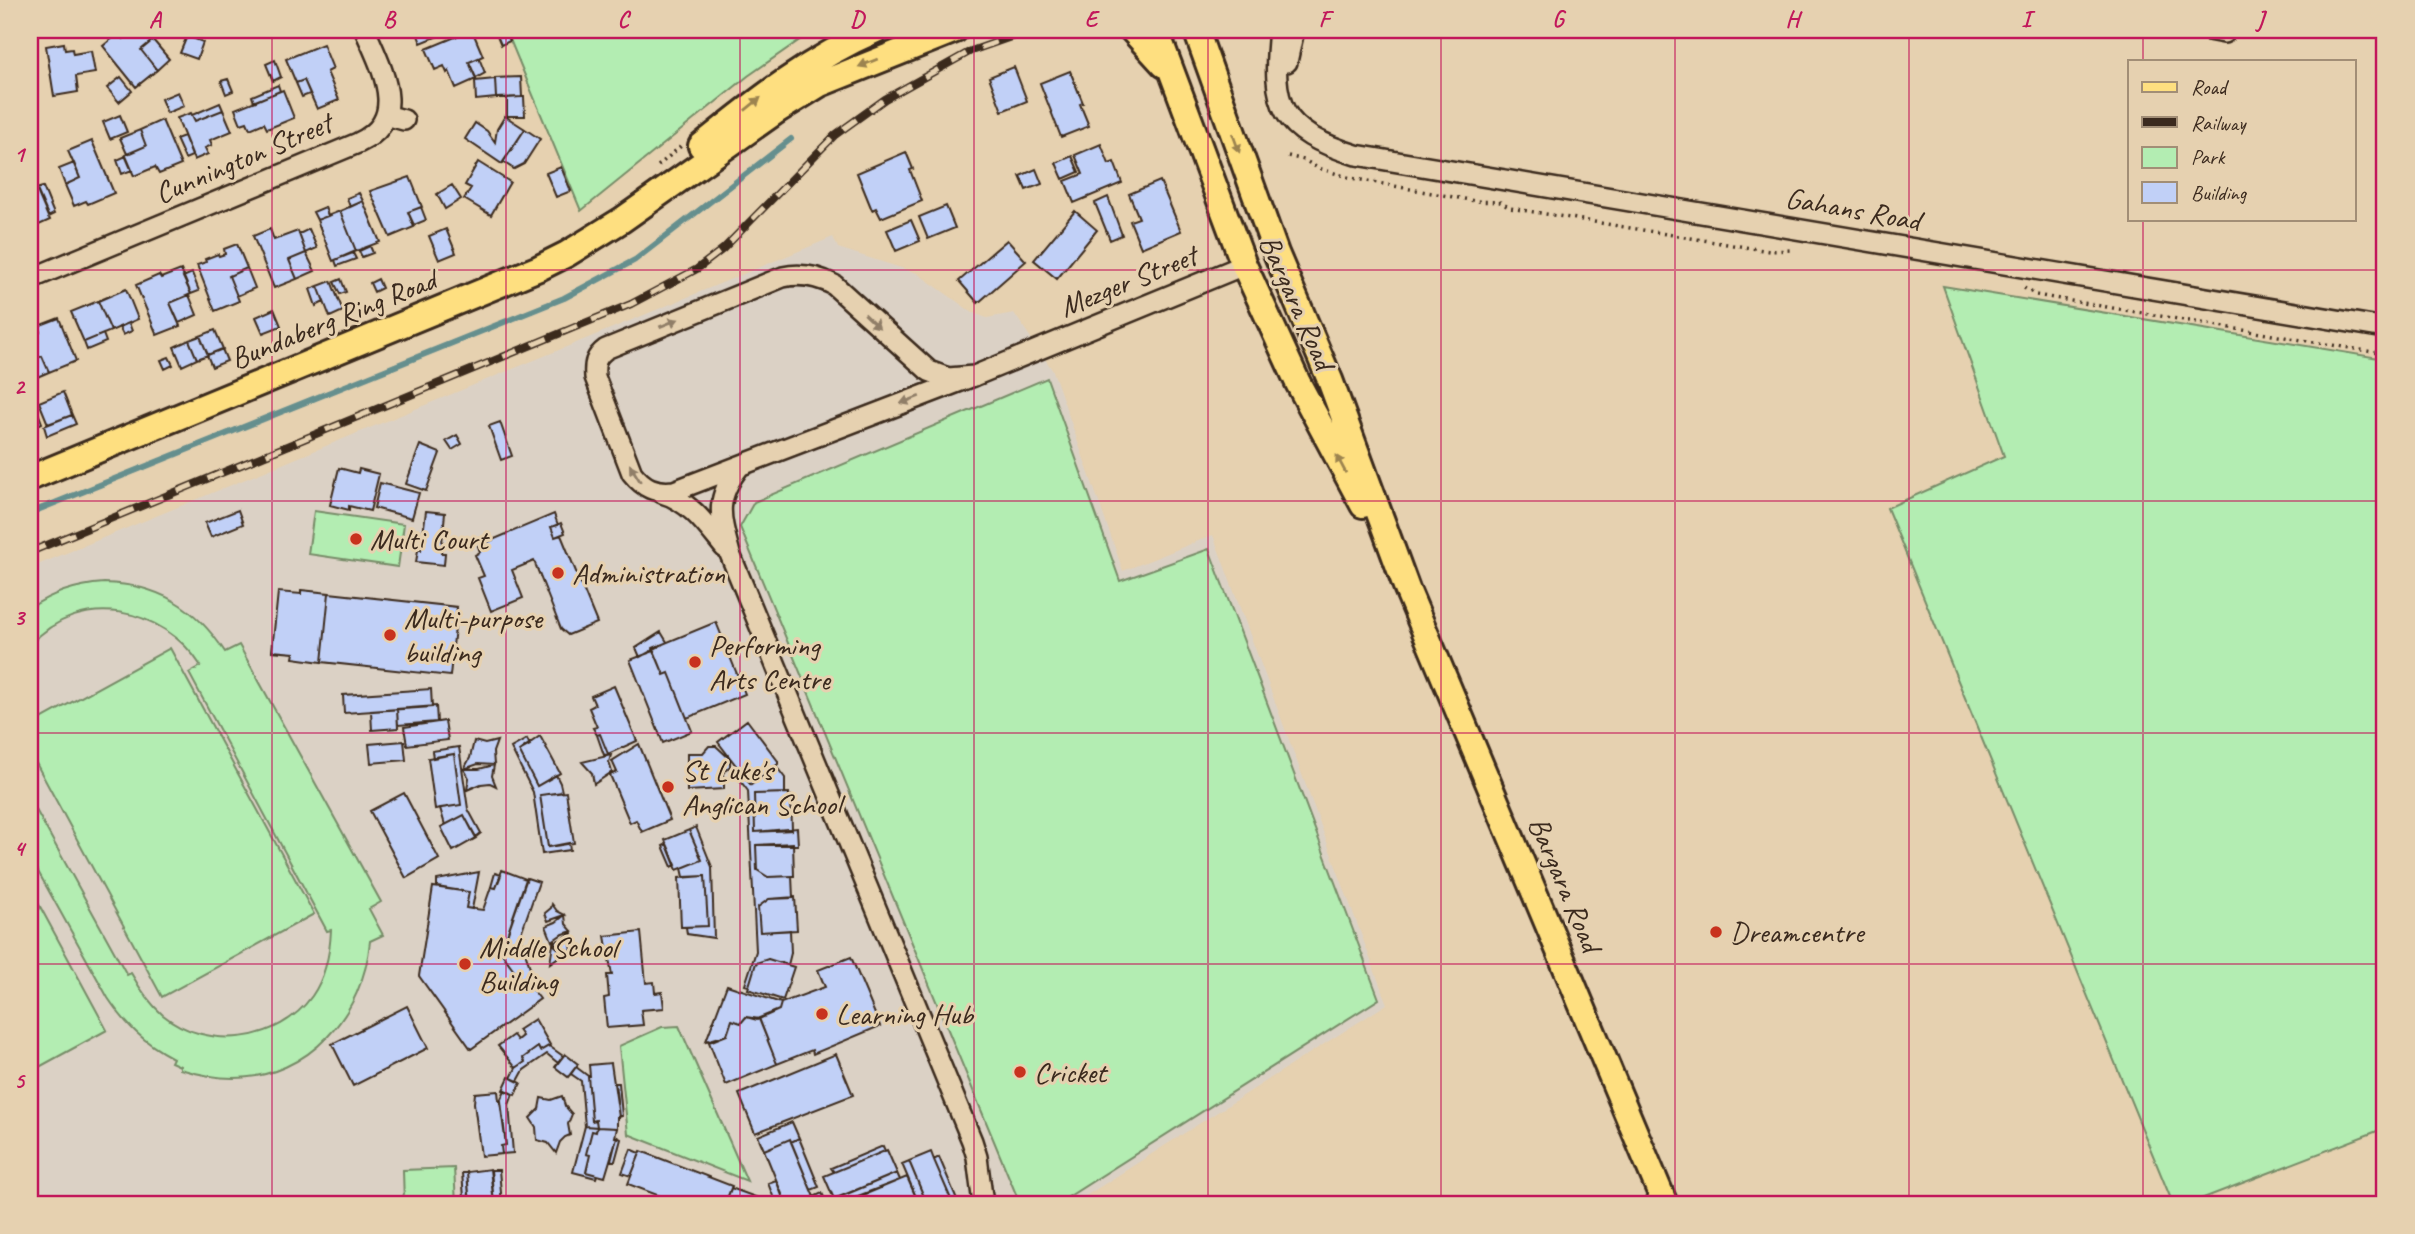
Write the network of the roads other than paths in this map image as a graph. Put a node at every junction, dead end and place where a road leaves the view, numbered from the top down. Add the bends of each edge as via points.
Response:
1 (365, 30) edge
2 (876, 30) edge
3 (954, 30) edge
4 (1132, 30) edge
5 (1157, 30) edge
6 (1196, 30) edge
7 (1279, 30) edge
8 (1294, 30) edge
9 (1172, 73) junction
10 (1314, 138) junction
11 (649, 200) junction
12 (1276, 253) junction
13 (1244, 265) junction
14 (30, 279) edge
15 (2385, 328) edge
16 (974, 376) junction
17 (739, 467) junction
18 (30, 478) edge
19 (661, 492) junction
20 (730, 554) junction
21 (1407, 589) junction
22 (982, 1204) edge
23 (1665, 1204) edge

1 - 14 street, Cunnington Street via 395,118 368,139
11 -> 2 main road, Bundaberg Ring Road via 701,146 775,87
3 -> 11 main road, Bundaberg Ring Road via 820,84
4 - 9 main road
5 - 9 main road, Bargara Road
6 -> 12 main road, Bargara Road
7 - 10 street, Gahans Road via 1275,73 1280,102 1290,120
8 - 10 street via 1287,63 1289,94 1296,117
9 - 13 main road, Bargara Road
10 - 15 street, Gahans Road via 1356,155
11 - 18 main road, Bundaberg Ring Road via 539,268
12 - 13 main road
12 - 21 main road, Bargara Road via 1331,380
13 - 16 street, Mezger Street
21 -> 13 main road, Bargara Road via 1298,383
16 -> 17 street, Mezger Street
19 -> 16 street via 647,488 632,473 595,377 597,358 606,349 783,277 804,275 834,285 929,371 948,378
17 - 19 street, Mezger Street via 683,489
17 - 20 street via 721,498
19 - 20 street via 683,501
20 - 22 street via 972,1141
21 - 23 main road, Bargara Road

